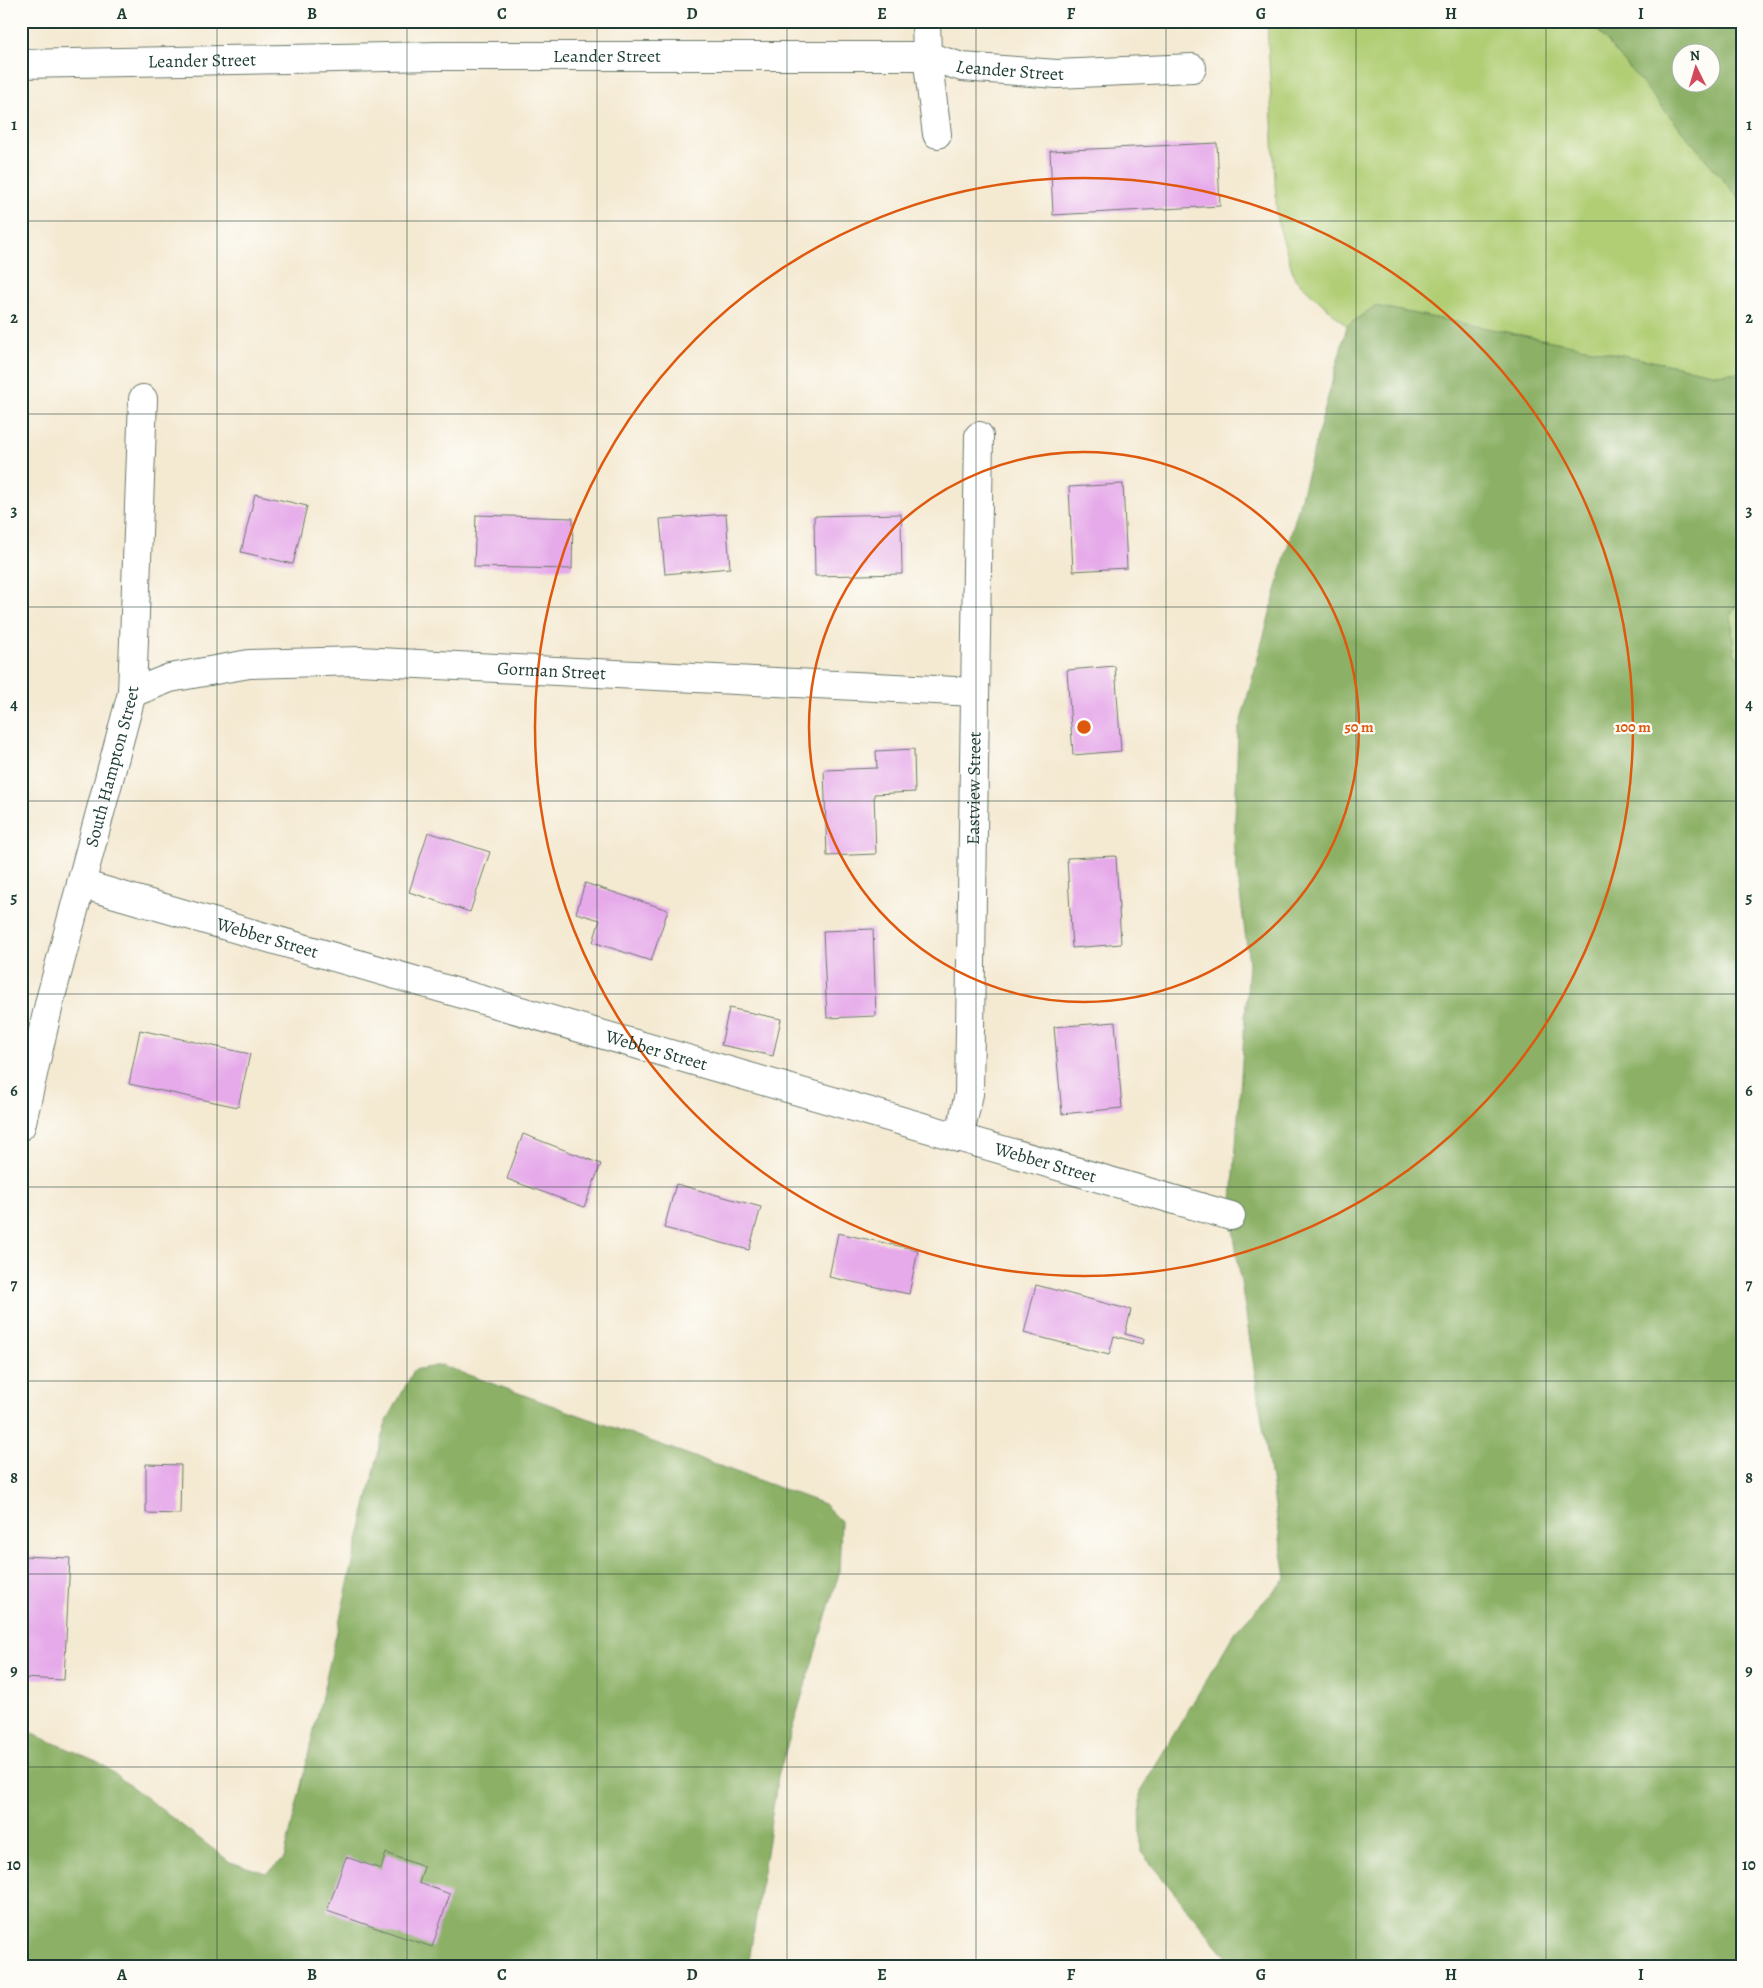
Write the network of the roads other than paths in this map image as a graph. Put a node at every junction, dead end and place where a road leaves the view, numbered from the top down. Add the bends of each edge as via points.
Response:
1 (926, 21) edge
2 (927, 56) junction
3 (21, 64) edge
4 (1192, 68) dead end
5 (937, 134) dead end
6 (143, 399) dead end
7 (979, 436) dead end
8 (975, 692) junction
9 (132, 693) junction
10 (81, 884) junction
11 (21, 1126) edge
12 (959, 1138) junction
13 (1232, 1216) dead end

1 - 2 street
2 - 3 street, Leander Street via 438,56
2 - 4 street, Leander Street via 962,67 1057,74
2 - 5 street
6 - 9 street, South Hampton Street
7 - 8 street, Eastview Street
8 - 9 street, Gorman Street via 359,661 249,664 170,678
8 - 12 street, Eastview Street via 969,1094
9 - 10 street, South Hampton Street
10 - 11 street, South Hampton Street
10 - 12 street, Webber Street
12 - 13 street, Webber Street

